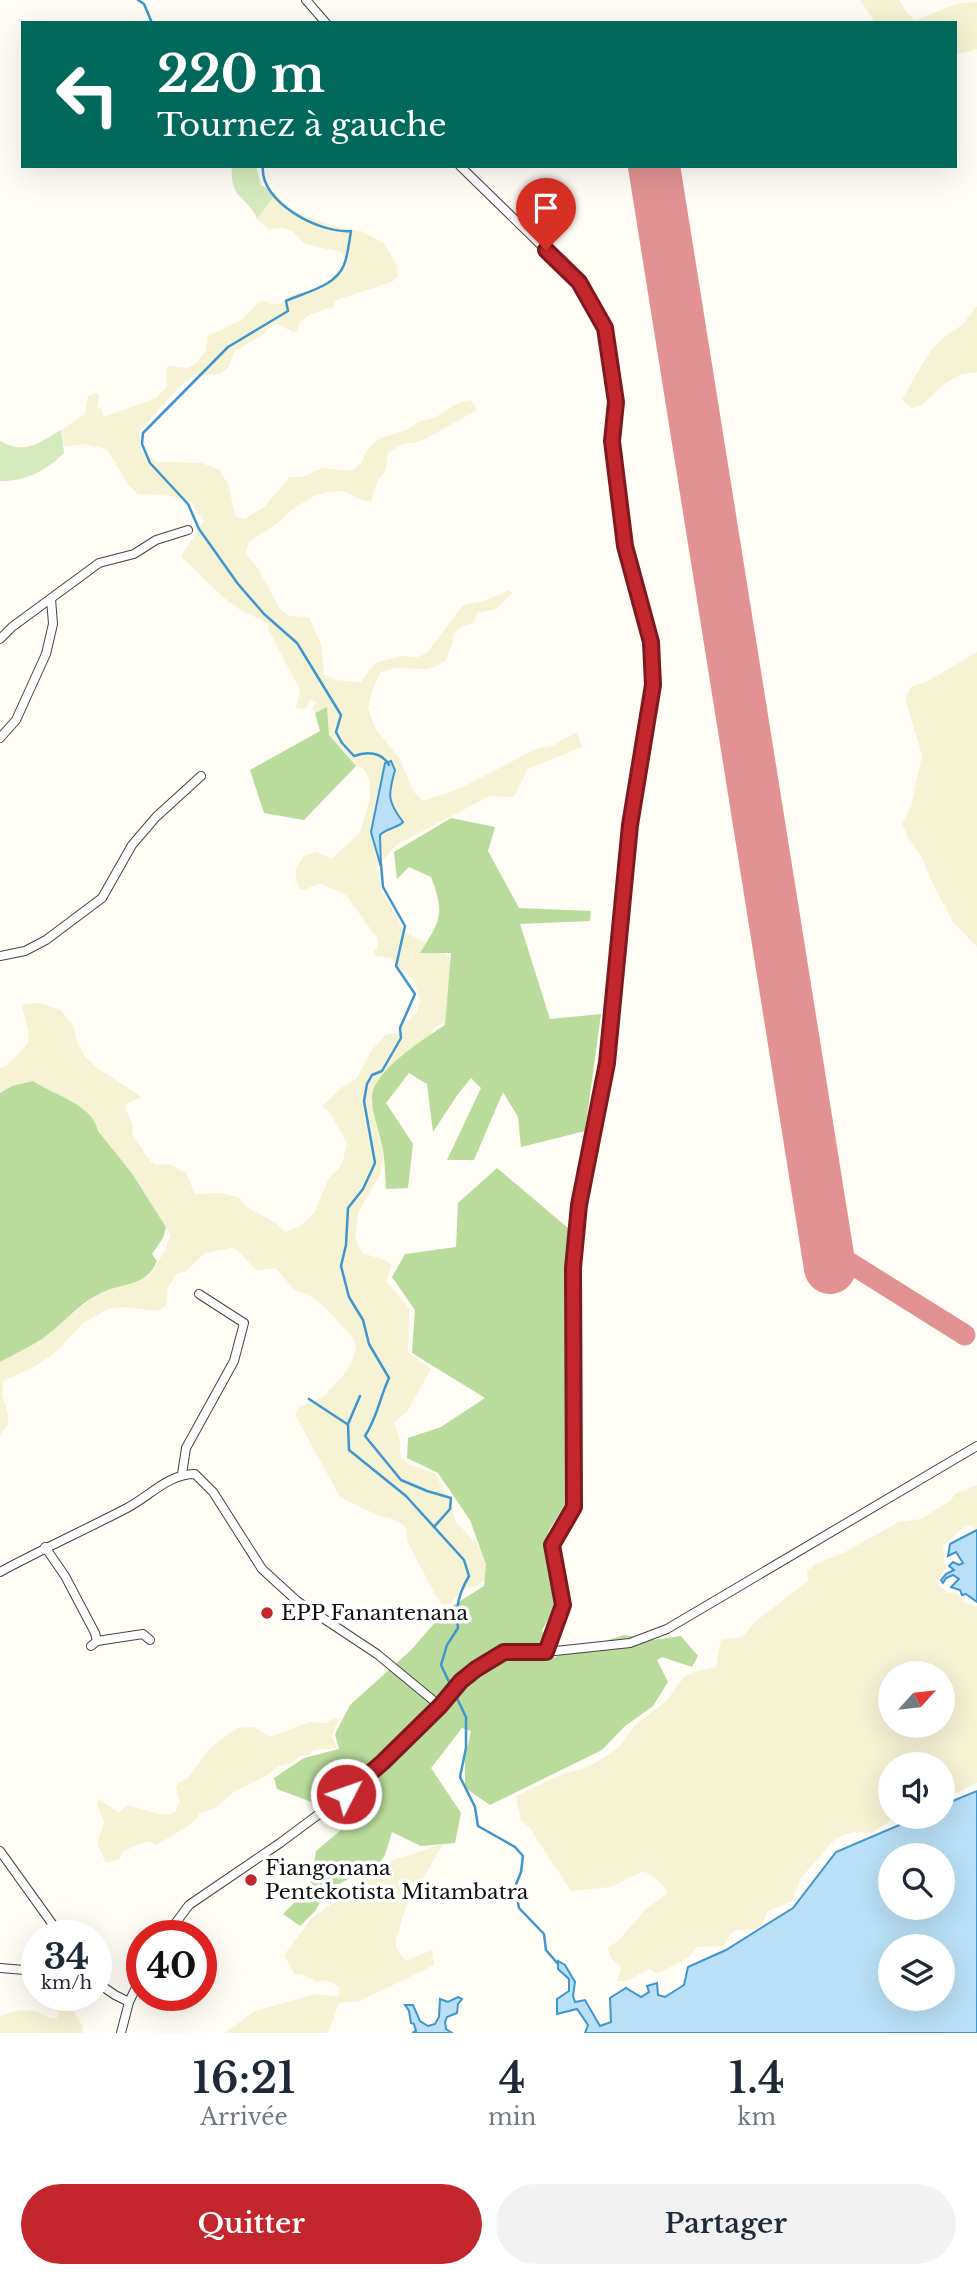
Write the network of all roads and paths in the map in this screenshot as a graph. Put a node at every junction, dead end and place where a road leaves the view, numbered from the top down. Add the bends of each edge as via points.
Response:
1 (306, 0) edge
2 (324, 21) edge
3 (462, 168) edge
4 (188, 530) dead end
5 (51, 599) junction
6 (0, 639) edge
7 (0, 738) edge
8 (201, 776) dead end
9 (0, 956) edge
10 (199, 1294) dead end
11 (977, 1446) edge
12 (182, 1474) junction
13 (45, 1547) junction
14 (0, 1572) edge
15 (150, 1640) dead end
16 (546, 1652) junction
17 (442, 1702) junction
18 (0, 1851) edge
19 (50, 1920) edge
20 (178, 1920) edge
21 (0, 1968) edge
22 (21, 1970) edge
23 (127, 2011) edge
24 (121, 2033) edge

1 - 2 street
3 - 16 street via 579,282 605,328 616,402 612,441 625,546 651,642 653,685 630,825 607,1063 579,1205 573,1268 574,1507 552,1545 563,1605
4 - 5 street via 156,540 134,554 99,563
5 - 6 street
5 - 7 street via 53,624 46,653 16,720
8 - 9 street via 132,845 102,898 46,940
10 - 12 street via 244,1323 233,1361 186,1448
11 - 16 street via 667,1629 630,1643
12 - 13 street via 130,1507
12 - 17 street via 195,1474 213,1492 262,1569 297,1601
13 - 14 street
13 - 15 street via 65,1576 94,1643 143,1634
16 - 17 street via 504,1652 461,1681
17 - 20 street via 346,1794 189,1905
18 - 19 street
21 - 22 street
23 - 24 street

